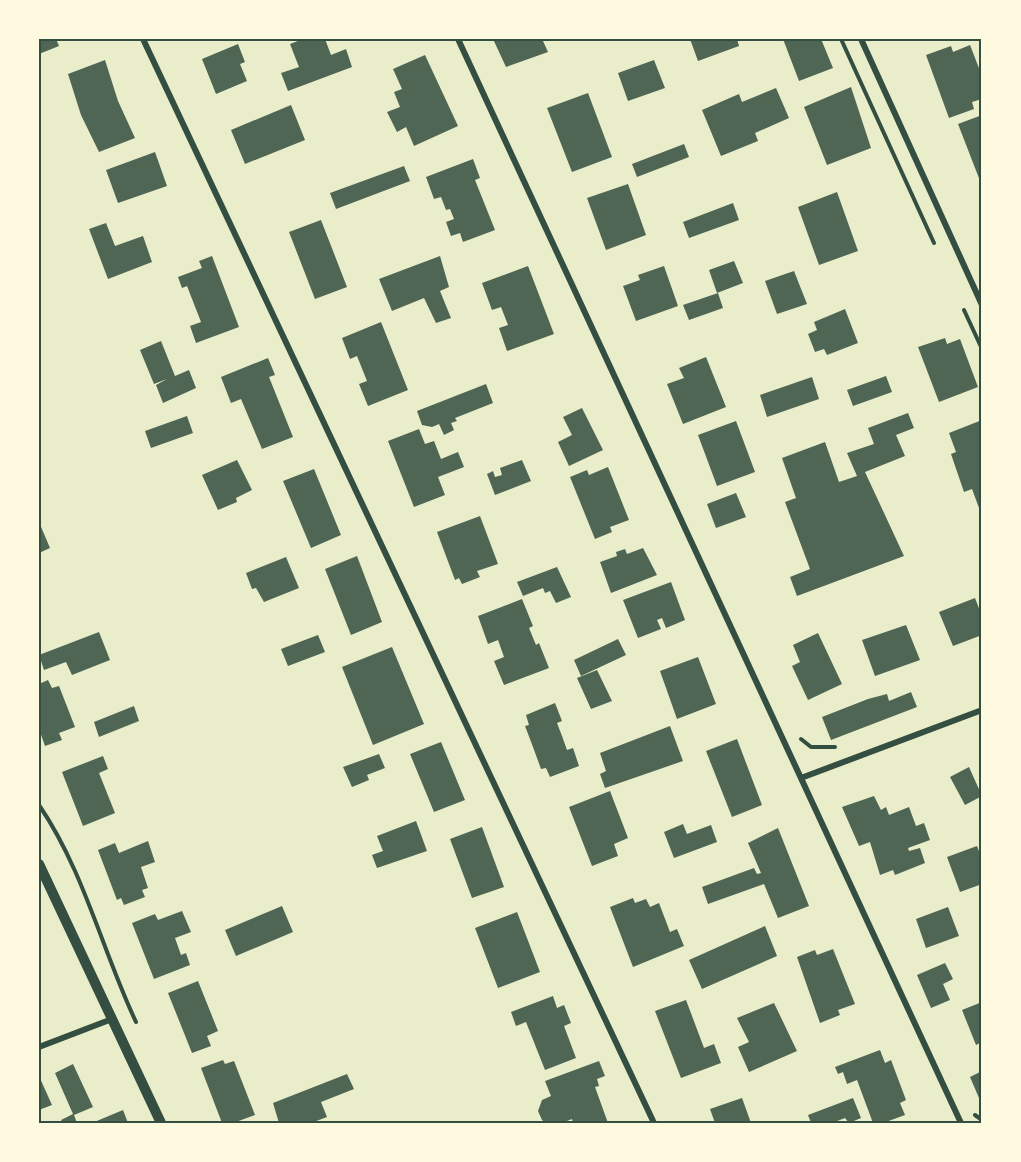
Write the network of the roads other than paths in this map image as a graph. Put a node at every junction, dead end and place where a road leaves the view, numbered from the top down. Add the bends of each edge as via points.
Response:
1 (143, 39) edge
2 (458, 39) edge
3 (861, 39) edge
4 (982, 305) edge
5 (982, 710) edge
6 (801, 778) junction
7 (39, 864) edge
8 (112, 1019) junction
9 (39, 1047) edge
10 (161, 1123) edge
11 (654, 1123) edge
12 (961, 1123) edge

1 - 11 street
2 - 6 street
3 - 4 street
5 - 6 street
6 - 12 street
7 - 8 street
8 - 9 street
8 - 10 street

